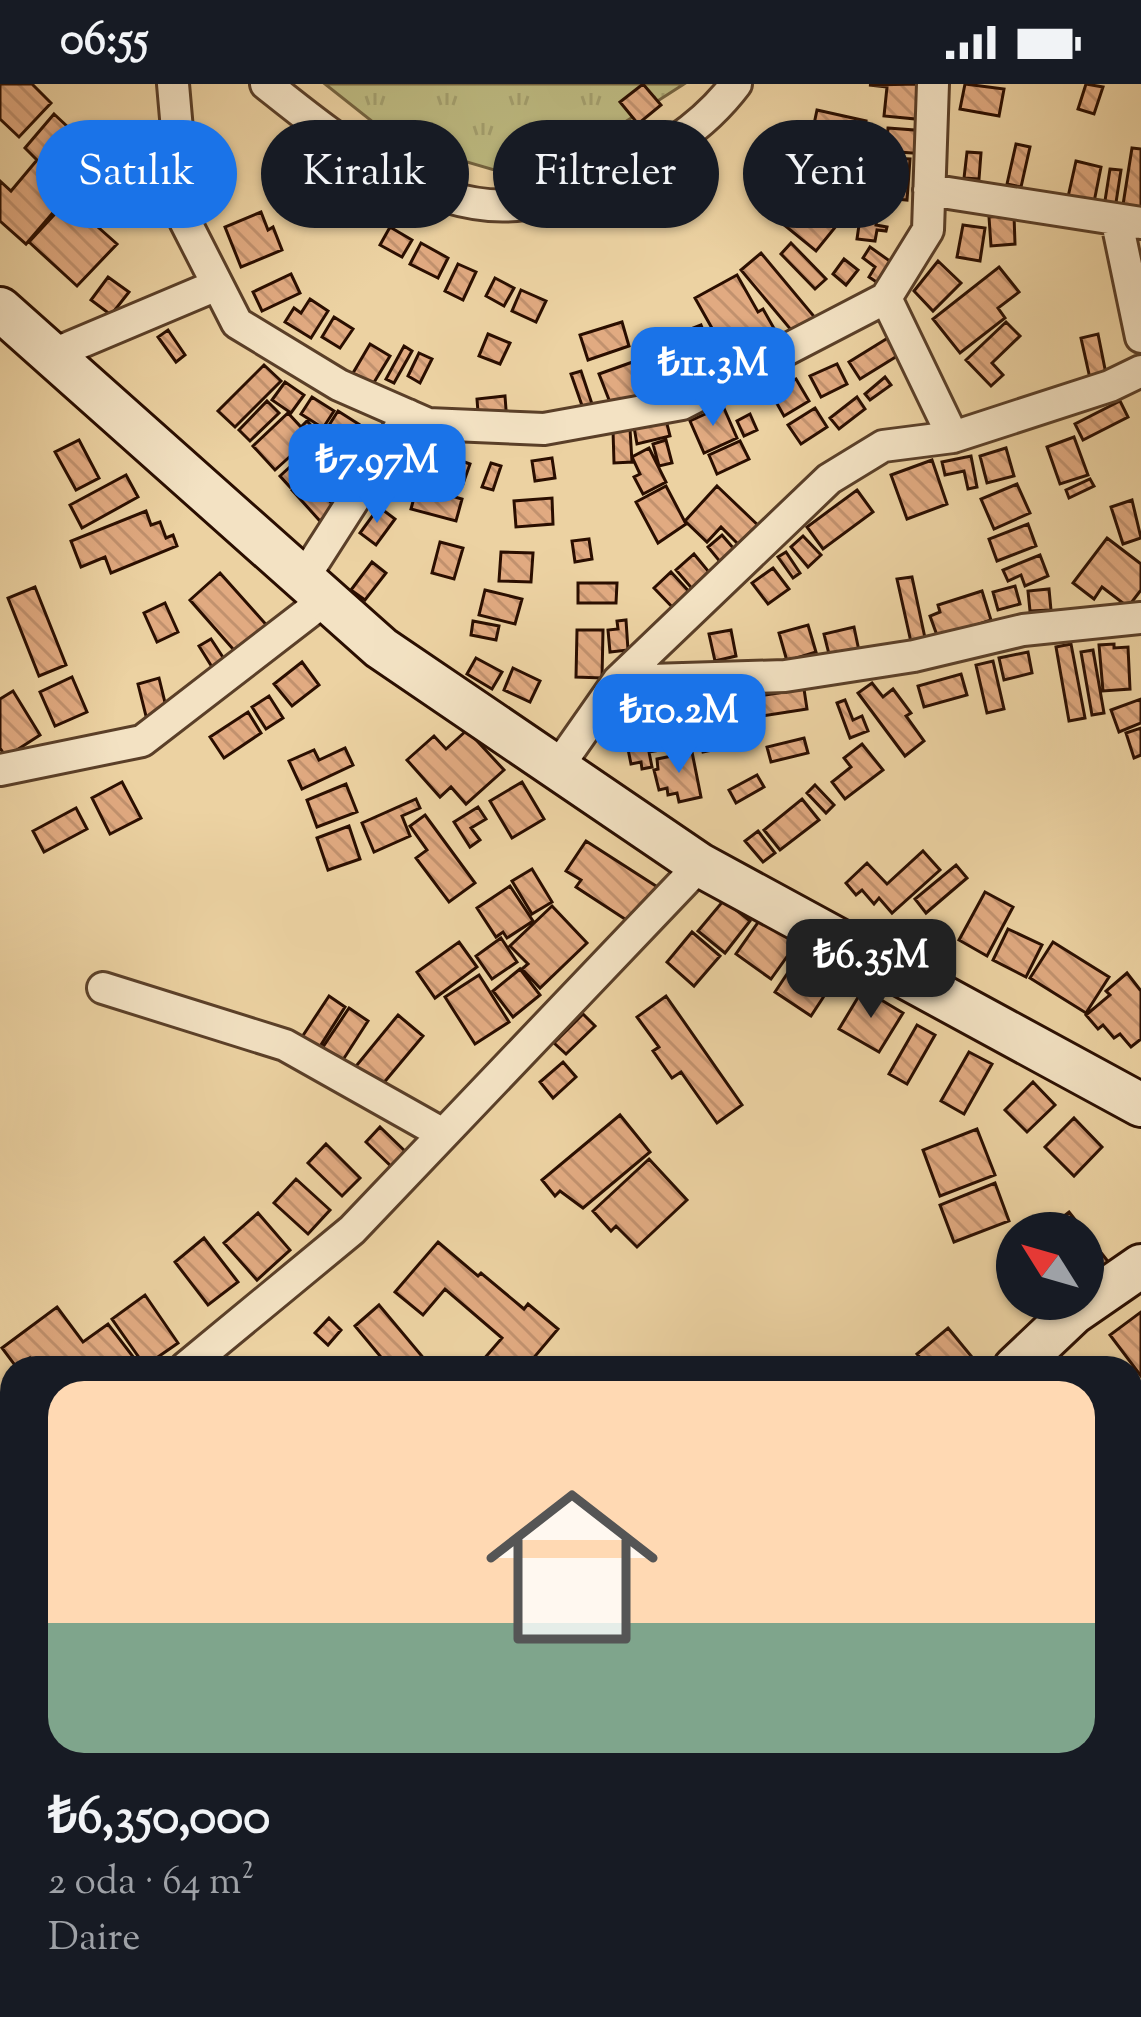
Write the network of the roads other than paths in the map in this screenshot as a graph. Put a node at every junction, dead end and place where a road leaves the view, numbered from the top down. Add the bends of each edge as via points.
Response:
1 (172, 84) edge
2 (266, 84) edge
3 (736, 84) edge
4 (933, 84) edge
5 (929, 190) junction
6 (1129, 223) edge
7 (217, 284) junction
8 (886, 298) junction
9 (0, 309) edge
10 (1141, 337) edge
11 (51, 355) junction
12 (1141, 370) edge
13 (408, 415) junction
14 (953, 437) junction
15 (315, 589) junction
16 (1141, 618) edge
17 (618, 681) junction
18 (557, 768) junction
19 (0, 770) edge
20 (700, 865) junction
21 (103, 988) dead end
22 (1141, 1105) edge
23 (443, 1134) junction
24 (1141, 1266) edge
25 (199, 1356) edge
26 (1028, 1356) edge

1 - 7 street via 185,221
2 - 3 street via 405,178 462,202 518,205 645,162 713,114
4 - 5 street
5 - 6 street
5 - 8 street via 928,230
6 - 10 street
7 - 11 street
7 - 13 street via 237,323 338,385
8 - 13 street via 682,404 544,429 428,424
8 - 14 street
9 - 11 street
11 - 15 street
12 - 14 street
13 - 15 street
14 - 17 street via 883,446 829,479
15 - 18 street via 381,648
15 - 19 street via 142,741
16 - 17 street via 1023,630 784,676
17 - 18 street
18 - 20 street
20 - 22 street
20 - 23 street
21 - 23 street via 285,1045
23 - 25 street via 352,1229
24 - 26 street

